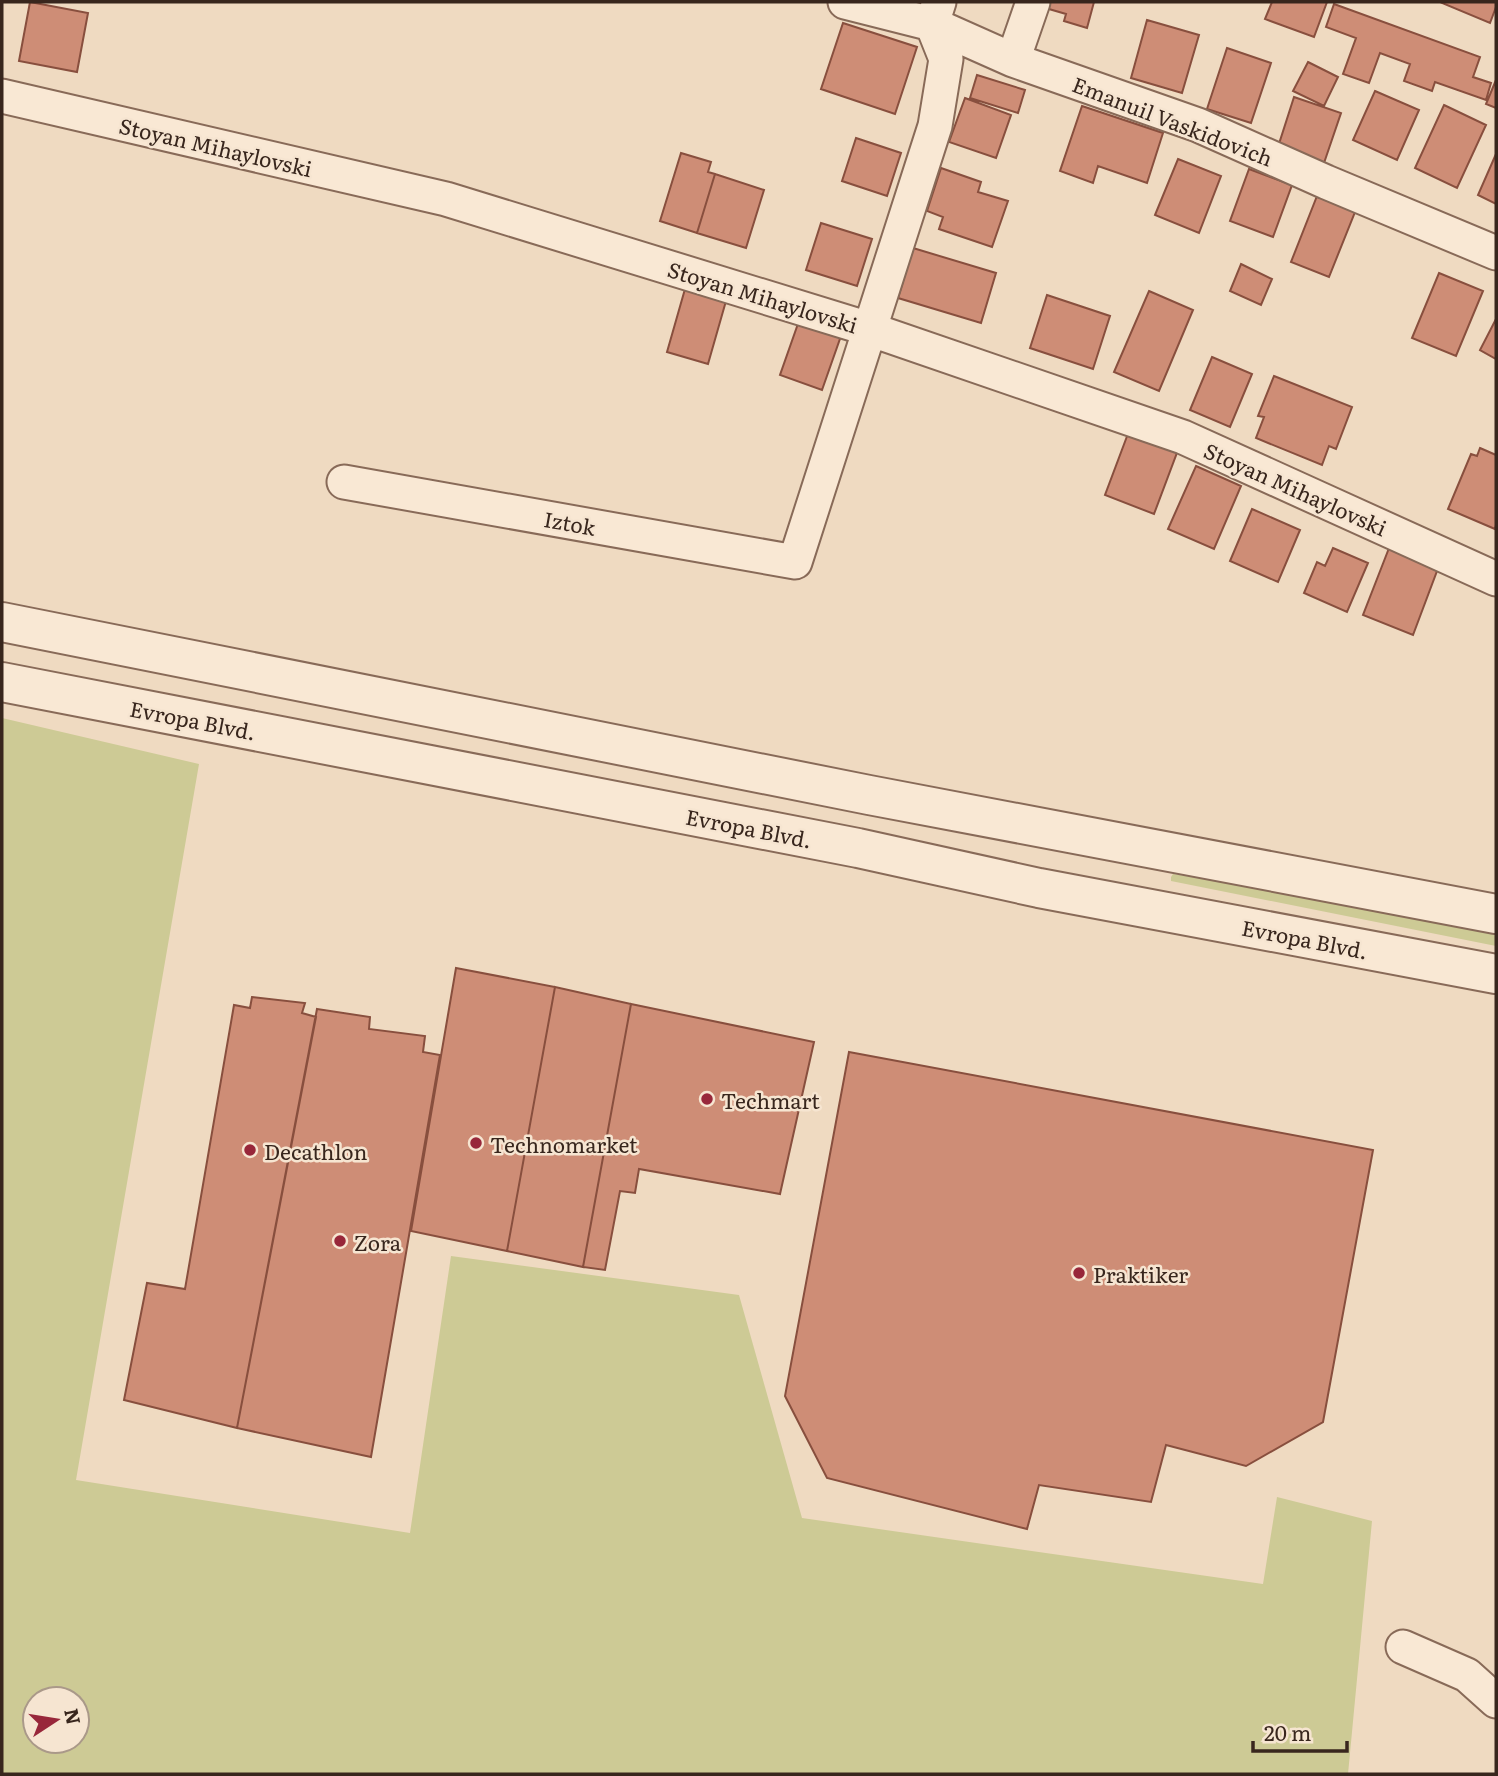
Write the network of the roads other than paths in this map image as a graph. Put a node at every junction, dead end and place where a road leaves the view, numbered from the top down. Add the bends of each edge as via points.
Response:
1 (845, 2) edge
2 (1032, 2) edge
3 (935, 13) edge
4 (1013, 60) junction
5 (2, 96) edge
6 (1496, 253) edge
7 (869, 329) junction
8 (344, 482) dead end
9 (1496, 579) edge
10 (2, 622) edge
11 (2, 682) edge
12 (1496, 914) edge
13 (1496, 974) edge
14 (1403, 1647) dead end
15 (1496, 1701) edge

1 - 3 street, Emanuil Vaskidovich
2 - 4 street
3 - 4 street, Emanuil Vaskidovich
3 - 7 street via 946,59 935,126
4 - 6 street, Emanuil Vaskidovich via 1198,125
5 - 7 street, Stoyan Mihaylovski via 446,200
7 - 8 street, Iztok via 795,562
7 - 9 street, Stoyan Mihaylovski via 1183,437
10 - 12 street
11 - 13 street, Evropa Blvd.
14 - 15 street via 1467,1675

